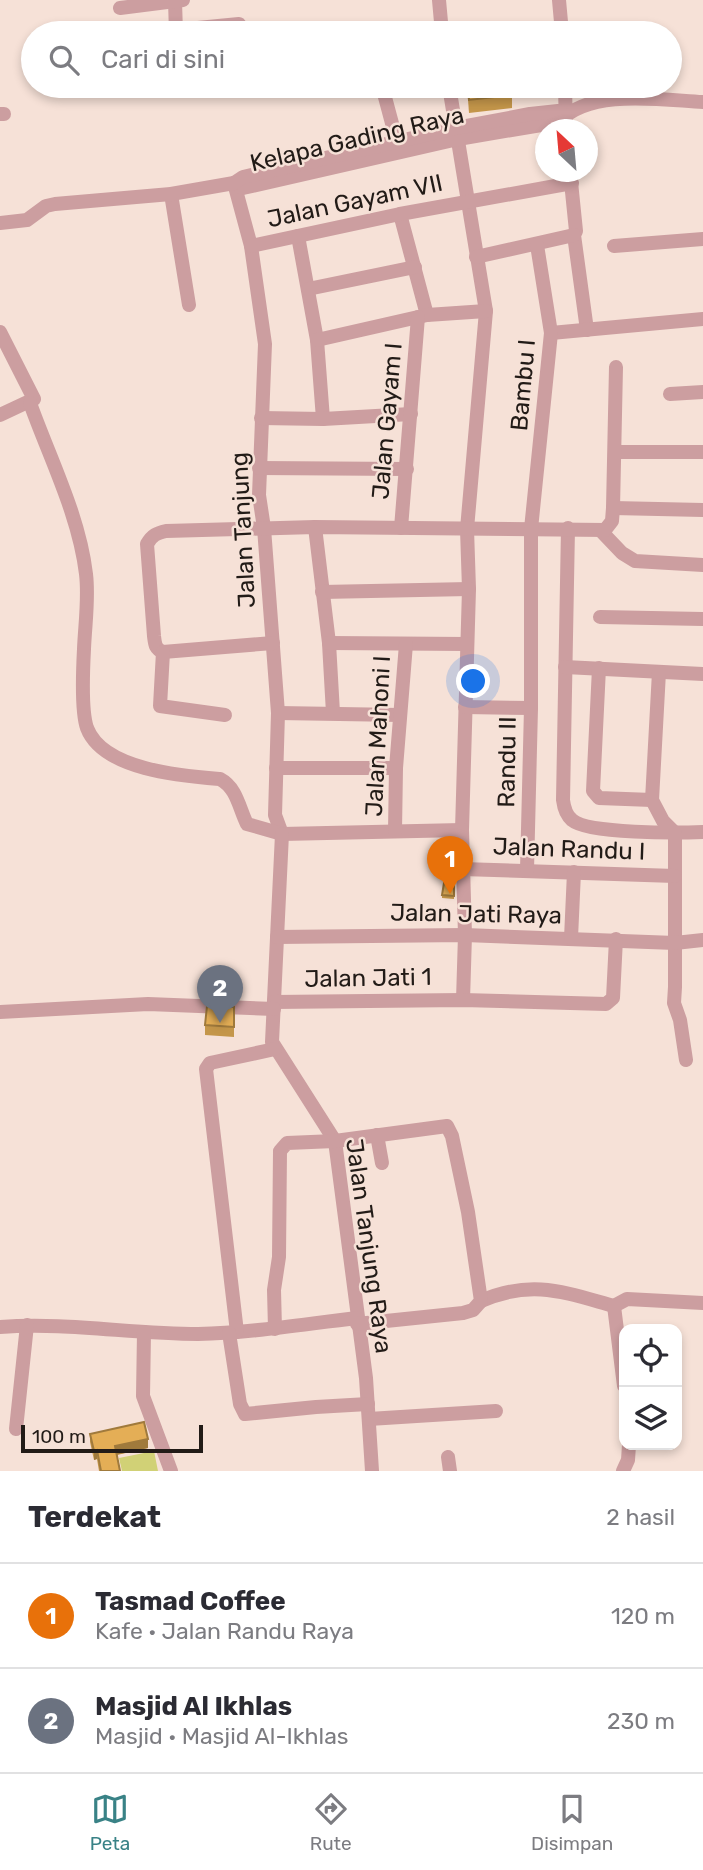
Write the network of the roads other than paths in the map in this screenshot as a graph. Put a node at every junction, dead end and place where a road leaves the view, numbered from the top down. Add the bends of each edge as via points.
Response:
1 (439, 0) edge
2 (559, 0) edge
3 (179, 1) edge
4 (120, 8) dead end
5 (177, 21) edge
6 (441, 21) edge
7 (561, 21) edge
8 (385, 98) edge
9 (451, 98) edge
10 (565, 98) edge
11 (703, 102) edge
12 (566, 119) edge
13 (570, 119) edge
14 (535, 125) edge
15 (457, 134) junction
16 (397, 142) junction
17 (549, 182) edge
18 (571, 182) edge
19 (234, 183) junction
20 (171, 194) junction
21 (468, 200) junction
22 (400, 214) junction
23 (0, 223) edge
24 (574, 235) junction
25 (298, 236) junction
26 (703, 239) edge
27 (537, 245) junction
28 (251, 246) junction
29 (614, 246) dead end
30 (476, 257) junction
31 (415, 267) junction
32 (308, 289) junction
33 (189, 305) dead end
34 (486, 311) junction
35 (422, 316) junction
36 (703, 319) edge
37 (587, 330) junction
38 (0, 332) edge
39 (551, 333) junction
40 (317, 340) junction
41 (616, 367) dead end
42 (703, 392) edge
43 (670, 394) dead end
44 (30, 403) junction
45 (411, 414) junction
46 (0, 415) edge
47 (261, 418) junction
48 (323, 419) junction
49 (616, 452) junction
50 (703, 452) edge
51 (259, 468) junction
52 (407, 469) junction
53 (613, 508) junction
54 (703, 510) edge
55 (315, 527) junction
56 (264, 528) junction
57 (401, 528) junction
58 (568, 528) junction
59 (467, 529) junction
60 (531, 529) junction
61 (601, 531) junction
62 (703, 565) edge
63 (470, 589) junction
64 (322, 592) junction
65 (600, 617) dead end
66 (703, 618) edge
67 (273, 643) junction
68 (329, 643) junction
69 (406, 644) junction
70 (467, 644) junction
71 (163, 652) junction
72 (565, 667) junction
73 (599, 668) junction
74 (659, 672) junction
75 (703, 674) edge
76 (466, 707) junction
77 (531, 708) junction
78 (278, 713) junction
79 (332, 713) junction
80 (225, 715) dead end
81 (400, 715) junction
82 (276, 768) junction
83 (396, 768) junction
84 (652, 800) junction
85 (462, 830) junction
86 (396, 831) junction
87 (703, 832) edge
88 (675, 833) junction
89 (282, 834) junction
90 (462, 869) junction
91 (527, 870) junction
92 (574, 872) junction
93 (675, 876) junction
94 (465, 935) junction
95 (277, 937) junction
96 (571, 938) junction
97 (616, 940) junction
98 (703, 940) edge
99 (675, 943) junction
100 (463, 1000) junction
101 (274, 1006) junction
102 (0, 1012) edge
103 (275, 1049) junction
104 (686, 1060) dead end
105 (377, 1135) junction
106 (335, 1141) junction
107 (382, 1163) dead end
108 (481, 1301) junction
109 (703, 1303) edge
110 (614, 1306) junction
111 (357, 1321) junction
112 (27, 1325) junction
113 (0, 1327) edge
114 (275, 1329) junction
115 (144, 1332) junction
116 (233, 1332) junction
117 (619, 1346) edge
118 (496, 1411) dead end
119 (368, 1412) junction
120 (16, 1429) dead end
121 (629, 1450) edge
122 (171, 1471) edge
123 (372, 1471) edge
124 (623, 1471) edge

1 - 6 street
2 - 7 street
3 - 4 street
3 - 5 street
8 - 16 street
9 - 15 street
10 - 12 street
11 - 13 street, Kelapa Gading Raya via 612,99 587,105
14 - 15 street, Kelapa Gading Raya
15 - 16 street, Kelapa Gading Raya
15 - 19 street, Kelapa Gading Raya via 256,186 243,188
15 - 21 street
16 - 19 street, Kelapa Gading Raya via 243,177
17 - 21 street, Jalan Gayam VII
18 - 24 street
19 - 20 street
19 - 28 street, Jalan Tanjung
20 - 23 street via 55,204 27,220
20 - 33 street
21 - 22 street, Jalan Gayam VII
21 - 30 street
22 - 25 street, Jalan Gayam VII
22 - 31 street, Jalan Gayam I
24 - 27 street
24 - 37 street
25 - 28 street, Jalan Gayam VII
25 - 32 street
26 - 29 street
27 - 30 street
27 - 39 street, Bambu I
28 - 47 street, Jalan Tanjung via 265,344
30 - 34 street
31 - 32 street
31 - 35 street, Jalan Gayam I
32 - 40 street
34 - 35 street
34 - 59 street
35 - 40 street
35 - 45 street, Jalan Gayam I
36 - 37 street
37 - 39 street
38 - 44 street via 33,396
39 - 60 street, Bambu I
40 - 48 street
41 - 49 street
42 - 43 street
44 - 46 street
44 - 89 street via 73,519 86,575 84,703 88,730 96,744 125,761 162,772 220,779 235,794 247,824
45 - 48 street
45 - 52 street, Jalan Gayam I
47 - 48 street
47 - 51 street, Jalan Tanjung
49 - 50 street
49 - 53 street
51 - 52 street
51 - 56 street, Jalan Tanjung
52 - 57 street, Jalan Gayam I
53 - 54 street
53 - 61 street via 609,526
55 - 56 street
55 - 57 street
55 - 64 street
56 - 67 street, Jalan Tanjung
56 - 71 street via 166,531 151,537 147,544 155,647
57 - 59 street
58 - 60 street
58 - 61 street
58 - 72 street
59 - 60 street
59 - 63 street
60 - 77 street, Randu II
61 - 62 street via 635,561
63 - 64 street
63 - 70 street
64 - 68 street
65 - 66 street
67 - 71 street
67 - 78 street, Jalan Tanjung
68 - 69 street
68 - 79 street
69 - 70 street
69 - 81 street, Jalan Mahoni I
70 - 76 street
71 - 80 street via 160,706
72 - 73 street
72 - 88 street via 563,800 570,819 593,827
73 - 74 street
73 - 84 street via 593,791 599,798
74 - 75 street
74 - 84 street
76 - 77 street
76 - 85 street
77 - 91 street, Randu II
78 - 79 street
78 - 82 street, Jalan Tanjung
79 - 81 street
81 - 83 street, Jalan Mahoni I
82 - 83 street
82 - 89 street, Jalan Tanjung via 275,815
83 - 86 street, Jalan Mahoni I
84 - 88 street
85 - 86 street
85 - 90 street
86 - 89 street
87 - 88 street
88 - 93 street
89 - 95 street
90 - 91 street, Jalan Randu I
90 - 94 street
91 - 92 street, Jalan Randu I
92 - 93 street, Jalan Randu I
92 - 96 street
93 - 99 street
94 - 95 street, Jalan Jati Raya
94 - 96 street, Jalan Jati Raya
94 - 100 street
95 - 101 street
96 - 97 street, Jalan Jati Raya
97 - 99 street, Jalan Jati Raya
97 - 100 street, Jalan Jati 1 via 613,998 606,1004
98 - 99 street, Jalan Jati Raya
99 - 104 street via 673,999
100 - 101 street, Jalan Jati 1
101 - 102 street, Jalan Jati 1 via 148,1004
101 - 103 street
103 - 106 street, Jalan Tanjung Raya
103 - 116 street via 209,1063 206,1069
105 - 106 street
105 - 107 street
105 - 108 street via 442,1126 451,1130
106 - 111 street, Jalan Tanjung Raya
106 - 114 street via 287,1143 280,1152
108 - 110 street via 523,1288 544,1288
108 - 111 street via 463,1313
109 - 110 street via 627,1299
110 - 117 street
111 - 114 street
111 - 119 street, Jalan Tanjung Raya
112 - 113 street
112 - 115 street
112 - 120 street
114 - 116 street
115 - 116 street
115 - 122 street via 143,1396
116 - 119 street via 245,1414
118 - 119 street
119 - 123 street, Jalan Tanjung Raya
121 - 124 street

